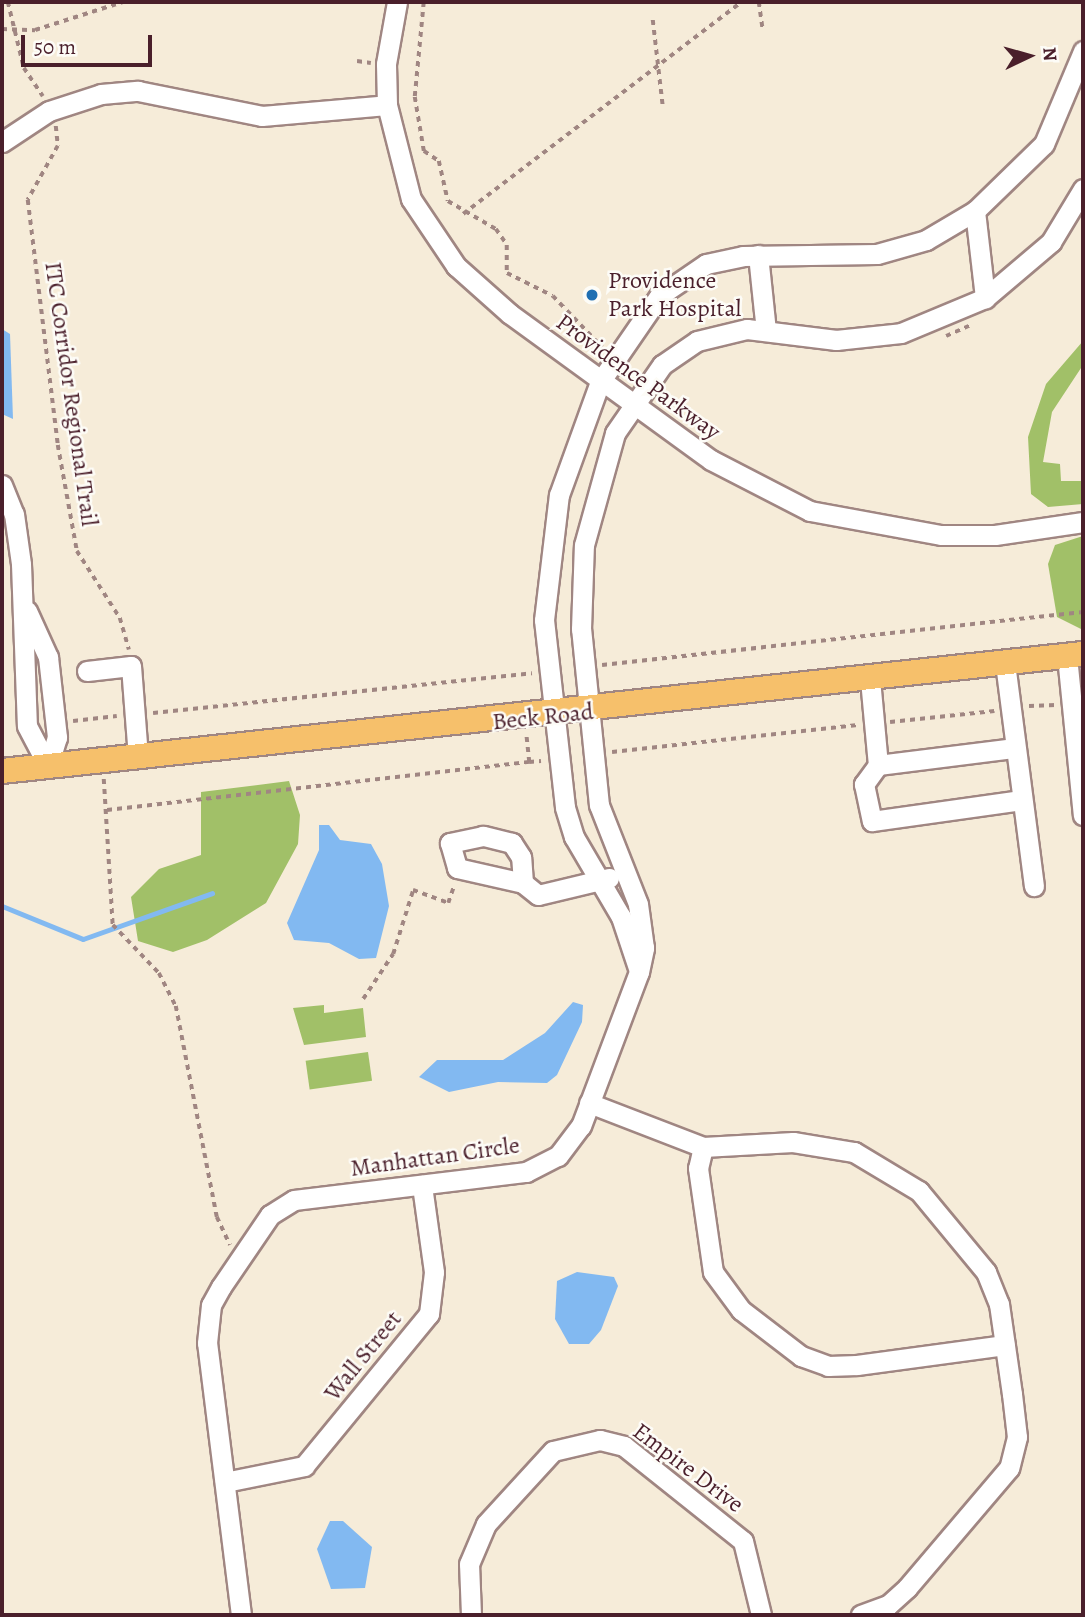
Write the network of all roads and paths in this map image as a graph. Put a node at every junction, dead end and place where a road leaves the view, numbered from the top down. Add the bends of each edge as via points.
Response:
1 (8, 2) edge
2 (123, 2) edge
3 (397, 2) edge
4 (741, 2) edge
5 (759, 2) edge
6 (653, 20) dead end
7 (2, 29) edge
8 (18, 31) junction
9 (763, 31) dead end
10 (1083, 51) edge
11 (659, 66) junction
12 (41, 93) dead end
13 (387, 105) junction
14 (663, 107) dead end
15 (54, 120) dead end
16 (2, 142) edge
17 (1083, 189) edge
18 (975, 211) junction
19 (463, 214) dead end
20 (758, 255) junction
21 (985, 298) junction
22 (766, 331) junction
23 (600, 382) junction
24 (632, 404) junction
25 (2, 485) edge
26 (1083, 522) edge
27 (25, 607) junction
28 (1083, 612) edge
29 (1075, 655) edge
30 (1005, 663) junction
31 (131, 666) junction
32 (585, 666) junction
33 (87, 671) dead end
34 (548, 671) junction
35 (870, 679) junction
36 (1072, 704) junction
37 (1010, 707) junction
38 (589, 711) junction
39 (135, 715) junction
40 (556, 715) junction
41 (524, 719) junction
42 (875, 723) junction
43 (687, 744) dead end
44 (1015, 748) junction
45 (1080, 748) edge
46 (138, 757) junction
47 (103, 761) junction
48 (878, 765) junction
49 (48, 766) junction
50 (2, 771) edge
51 (1022, 800) junction
52 (1083, 804) edge
53 (107, 810) junction
54 (604, 819) junction
55 (571, 826) junction
56 (460, 869) junction
57 (624, 873) junction
58 (597, 881) junction
59 (523, 883) junction
60 (1034, 886) dead end
61 (639, 972) junction
62 (363, 999) dead end
63 (589, 1102) junction
64 (703, 1147) junction
65 (422, 1185) junction
66 (239, 1262) junction
67 (1005, 1345) junction
68 (225, 1482) junction
69 (241, 1615) edge
70 (471, 1615) edge
71 (761, 1615) edge
72 (861, 1615) edge

1 - 8 path
2 - 8 path
3 - 13 street, Providence Parkway via 386,64
4 - 11 path
5 - 9 path
6 - 11 path
7 - 8 path
8 - 12 path via 24,68
10 - 18 street via 1044,144
11 - 14 path
11 - 19 path
13 - 16 street via 262,116 138,91 101,94 42,114
13 - 23 street, Providence Parkway via 411,199 456,266
15 - 31 path, ITC Corridor Regional Trail via 58,146 27,200 58,444 77,551 125,628
17 - 21 street, Manhattan Circle via 1051,242
18 - 20 street via 926,240 877,254
18 - 21 street
20 - 22 street
20 - 23 street via 706,264 678,278 632,330
21 - 22 street, Manhattan Circle via 940,321 891,334 836,340
22 - 24 street, Manhattan Circle via 718,333 678,350
23 - 24 street, Providence Parkway
23 - 34 street via 570,453 549,544
24 - 26 street, Providence Parkway via 763,490 856,524 995,535
24 - 32 street, Manhattan Circle via 603,465 586,533 580,586
25 - 27 street via 14,514
27 - 49 street via 27,726
27 - 49 street via 48,657 57,737
28 - 32 path
29 - 30 main road, Beck Road
29 - 36 street
30 - 35 main road, Beck Road
30 - 37 street
31 - 33 street
31 - 39 street
32 - 38 street, Manhattan Circle
34 - 39 path
34 - 40 street
35 - 38 main road, Beck Road
35 - 42 street
36 - 37 path
36 - 45 street
37 - 42 path
37 - 44 street
38 - 40 main road, Beck Road
38 - 54 street, Manhattan Circle
39 - 46 street
40 - 41 main road, Beck Road
40 - 55 street
41 - 46 main road, Beck Road
41 - 53 path via 529,762
42 - 43 path
42 - 48 street
44 - 48 street
44 - 51 street
45 - 52 street
46 - 47 main road, Beck Road
47 - 49 main road, Beck Road
47 - 53 path
48 - 51 street via 864,784 872,821
49 - 50 main road, Beck Road
51 - 60 street
53 - 66 path via 113,925 173,996 217,1217
54 - 55 street
54 - 57 street, Manhattan Circle
55 - 58 street
56 - 59 street
56 - 59 street via 451,864 450,844 460,837 501,838 518,848
56 - 62 path via 448,903 413,890 393,954
57 - 58 street
57 - 61 street, Manhattan Circle via 642,923
58 - 59 street via 553,895 538,895
58 - 61 street via 621,917
61 - 63 street, Manhattan Circle
63 - 64 street
63 - 65 street, Manhattan Circle via 570,1143 544,1165
64 - 67 street via 813,1143 854,1152 904,1178 986,1272
64 - 67 street via 698,1168 713,1272 741,1310 801,1356 828,1366 857,1365
65 - 66 street, Manhattan Circle via 282,1205
65 - 68 street, Wall Street via 434,1272 429,1314 304,1466
66 - 68 street, Manhattan Circle via 211,1305 208,1325
67 - 72 street via 1017,1437 1009,1468 907,1588 888,1605
68 - 69 street, Manhattan Circle
70 - 71 street, Empire Drive via 469,1564 491,1517 553,1451 600,1440 624,1447 743,1541

